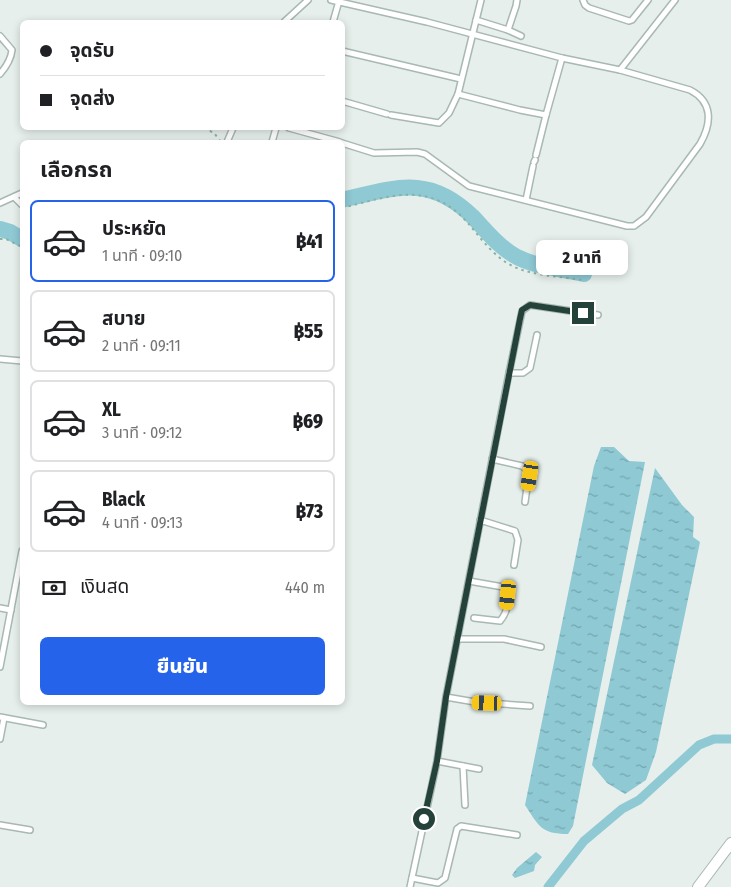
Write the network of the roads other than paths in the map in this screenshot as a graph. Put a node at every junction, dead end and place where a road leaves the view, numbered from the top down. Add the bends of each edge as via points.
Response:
1 (308, 0) edge
2 (331, 0) edge
3 (481, 0) edge
4 (516, 0) edge
5 (583, 0) edge
6 (648, 0) edge
7 (675, 0) edge
8 (339, 1) junction
9 (286, 20) edge
10 (334, 20) edge
11 (476, 20) junction
12 (508, 30) junction
13 (472, 34) junction
14 (0, 36) edge
15 (521, 36) dead end
16 (345, 52) edge
17 (562, 58) junction
18 (620, 70) junction
19 (0, 74) edge
20 (461, 79) junction
21 (458, 94) junction
22 (345, 103) edge
23 (546, 115) junction
24 (299, 130) edge
25 (331, 140) edge
26 (345, 144) edge
27 (20, 194) edge
28 (14, 197) junction
29 (526, 200) junction
30 (0, 203) edge
31 (20, 203) edge
32 (598, 315) dead end
33 (537, 335) dead end
34 (0, 358) edge
35 (20, 361) edge
36 (509, 373) junction
37 (492, 460) junction
38 (526, 502) dead end
39 (480, 520) junction
40 (20, 562) edge
41 (514, 565) dead end
42 (469, 582) junction
43 (0, 608) edge
44 (11, 610) junction
45 (474, 618) dead end
46 (457, 639) junction
47 (541, 647) dead end
48 (0, 667) edge
49 (446, 697) junction
50 (530, 706) dead end
51 (2, 718) edge
52 (43, 725) dead end
53 (0, 739) edge
54 (437, 761) junction
55 (464, 766) junction
56 (479, 769) dead end
57 (465, 805) dead end
58 (0, 824) edge
59 (30, 830) dead end
60 (517, 835) dead end
61 (731, 843) edge
62 (412, 878) junction
63 (410, 887) edge
64 (698, 887) edge

1 - 9 lane
2 - 8 lane
3 - 11 lane
4 - 12 lane
5 - 6 lane via 589,8 629,21
7 - 18 lane
8 - 10 lane
8 - 13 lane
11 - 12 lane
11 - 13 lane
12 - 15 lane
13 - 17 lane
13 - 20 lane
14 - 19 lane via 12,50 12,56
16 - 20 lane
17 - 18 lane
17 - 23 lane
18 - 29 lane via 690,90 706,105 709,122 705,134 658,202 646,217 634,226 627,226
20 - 21 lane
21 - 22 lane via 449,113 439,122
21 - 23 lane
23 - 29 lane
24 - 25 lane
26 - 29 lane via 374,153 425,154 469,186
27 - 28 lane
28 - 30 lane
28 - 31 lane
32 - 36 lane via 530,305 525,307
33 - 36 lane via 530,368 523,373
34 - 35 lane
36 - 37 lane
37 - 38 lane via 522,466 529,472
37 - 39 lane
39 - 41 lane via 516,531 518,540
39 - 42 lane
40 - 44 lane
42 - 45 lane via 503,587 508,595 506,613 500,621
42 - 46 lane
43 - 44 lane
44 - 48 lane
46 - 47 lane via 504,639
46 - 49 lane
49 - 50 lane
49 - 54 lane
51 - 52 lane
51 - 53 lane
54 - 55 lane
54 - 62 lane
55 - 56 lane
55 - 57 lane
58 - 59 lane
60 - 62 lane via 461,826 456,828 445,878 438,883
61 - 64 street
62 - 63 lane

